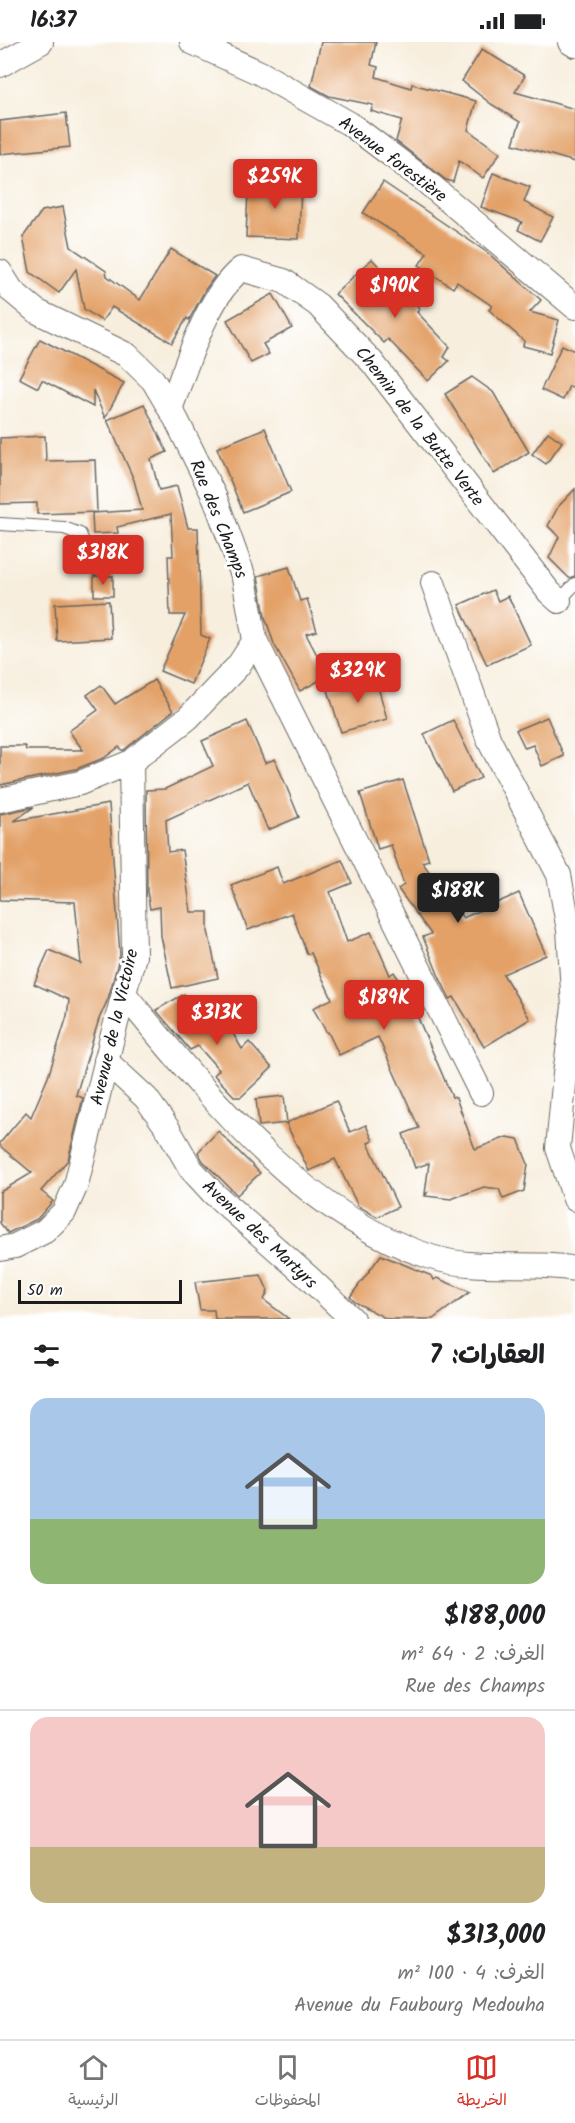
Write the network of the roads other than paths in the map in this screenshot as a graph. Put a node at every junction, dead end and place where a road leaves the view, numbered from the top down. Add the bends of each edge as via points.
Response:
1 (41, 42) edge
2 (192, 42) edge
3 (570, 42) edge
4 (575, 45) edge
5 (0, 65) edge
6 (0, 272) edge
7 (575, 307) edge
8 (170, 409) junction
9 (0, 524) edge
10 (90, 558) dead end
11 (433, 583) dead end
12 (567, 592) edge
13 (255, 640) junction
14 (131, 762) junction
15 (0, 801) edge
16 (124, 994) junction
17 (106, 1061) junction
18 (481, 1093) dead end
19 (575, 1198) edge
20 (0, 1249) edge
21 (575, 1269) edge
22 (352, 1319) edge

1 - 5 street
2 - 7 street, Avenue forestière via 260,73 350,124 423,179
3 - 4 street
6 - 8 street, Rue des Champs via 12,291 36,311 127,356 153,380
8 - 12 street, Chemin de la Butte Verte via 196,339 231,277 241,269 284,281 318,304 372,362 549,592
8 - 13 street, Rue des Champs via 215,498 241,568
9 - 10 lane via 64,528 80,534
11 - 19 street via 489,740 560,875 569,930 574,1007 558,1148
13 - 14 street via 238,666 188,718
13 - 18 street, Rue des Champs
14 - 15 street via 80,783
14 - 16 street, Avenue de la Victoire via 134,956
16 - 17 street, Avenue de la Victoire
16 - 21 street via 215,1104 299,1182 346,1216 431,1257 478,1266
17 - 20 street, Avenue de la Victoire via 76,1185 64,1212 45,1231
17 - 22 street, Avenue des Martyrs via 146,1098 191,1169 213,1193

